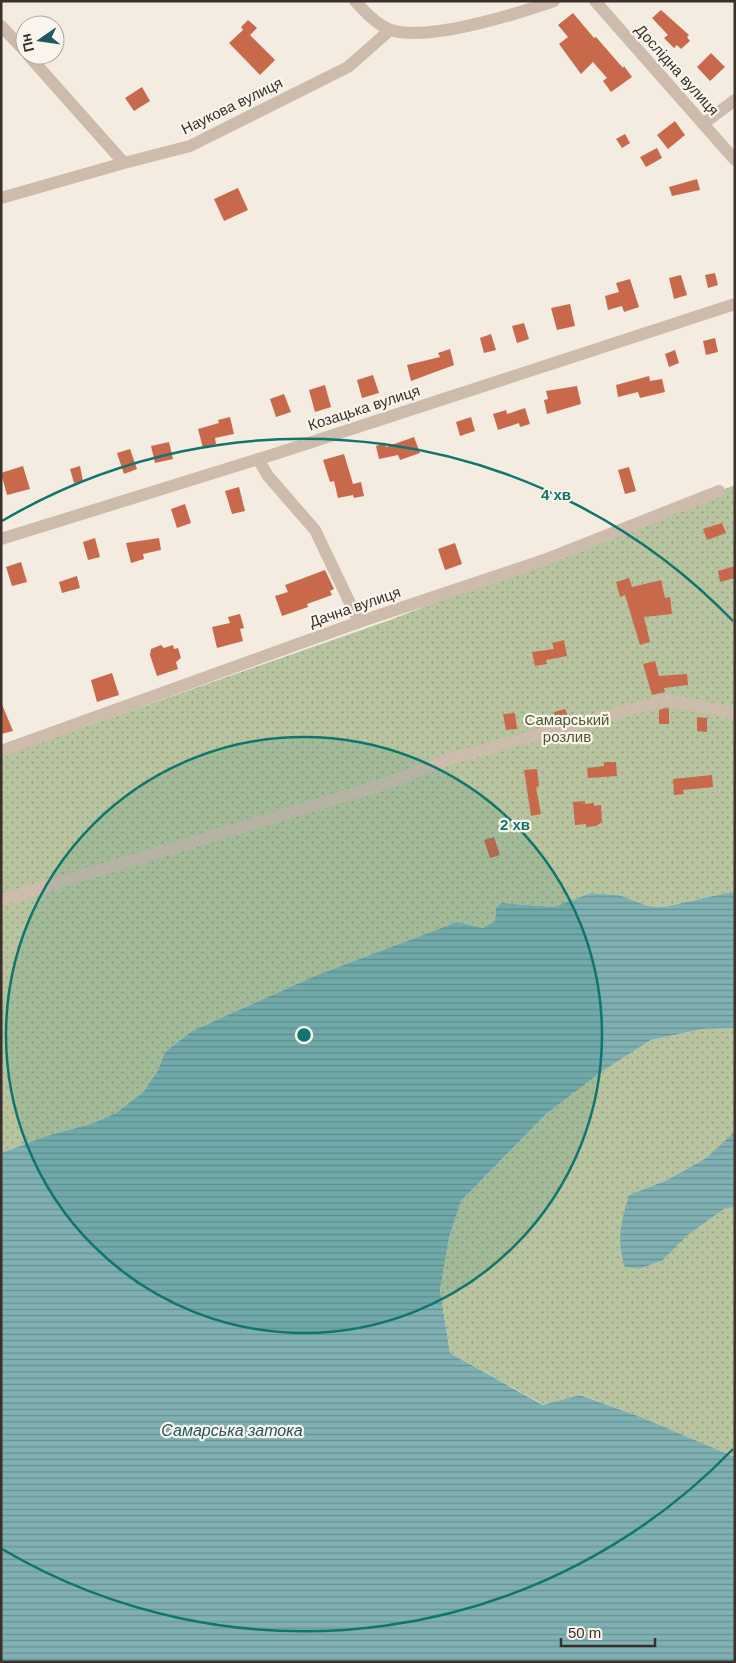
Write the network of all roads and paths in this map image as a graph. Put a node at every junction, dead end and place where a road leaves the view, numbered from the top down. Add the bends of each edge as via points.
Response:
1 (355, 1) edge
2 (554, 1) edge
3 (595, 1) edge
4 (1, 26) edge
5 (390, 30) junction
6 (15, 41) edge
7 (37, 65) edge
8 (735, 100) edge
9 (703, 124) junction
10 (735, 160) edge
11 (124, 163) junction
12 (1, 198) edge
13 (735, 304) edge
14 (258, 459) junction
15 (719, 491) dead end
16 (1, 539) edge
17 (359, 622) junction
18 (735, 713) edge
19 (1, 751) edge
20 (1, 900) edge

1 - 5 street via 370,17
2 - 5 street via 511,15 420,34
3 - 9 street, Дослідна вулиця
4 - 6 street
5 - 11 street, Наукова вулиця via 348,67 190,146
7 - 11 street
8 - 9 street
9 - 10 street, Дослідна вулиця
11 - 12 street, Наукова вулиця
13 - 14 street, Козацька вулиця
14 - 16 street, Козацька вулиця
14 - 17 street via 268,476 315,530
15 - 17 street, Дачна вулиця via 544,560
17 - 19 street, Дачна вулиця
18 - 20 street via 665,700 453,758 385,784

